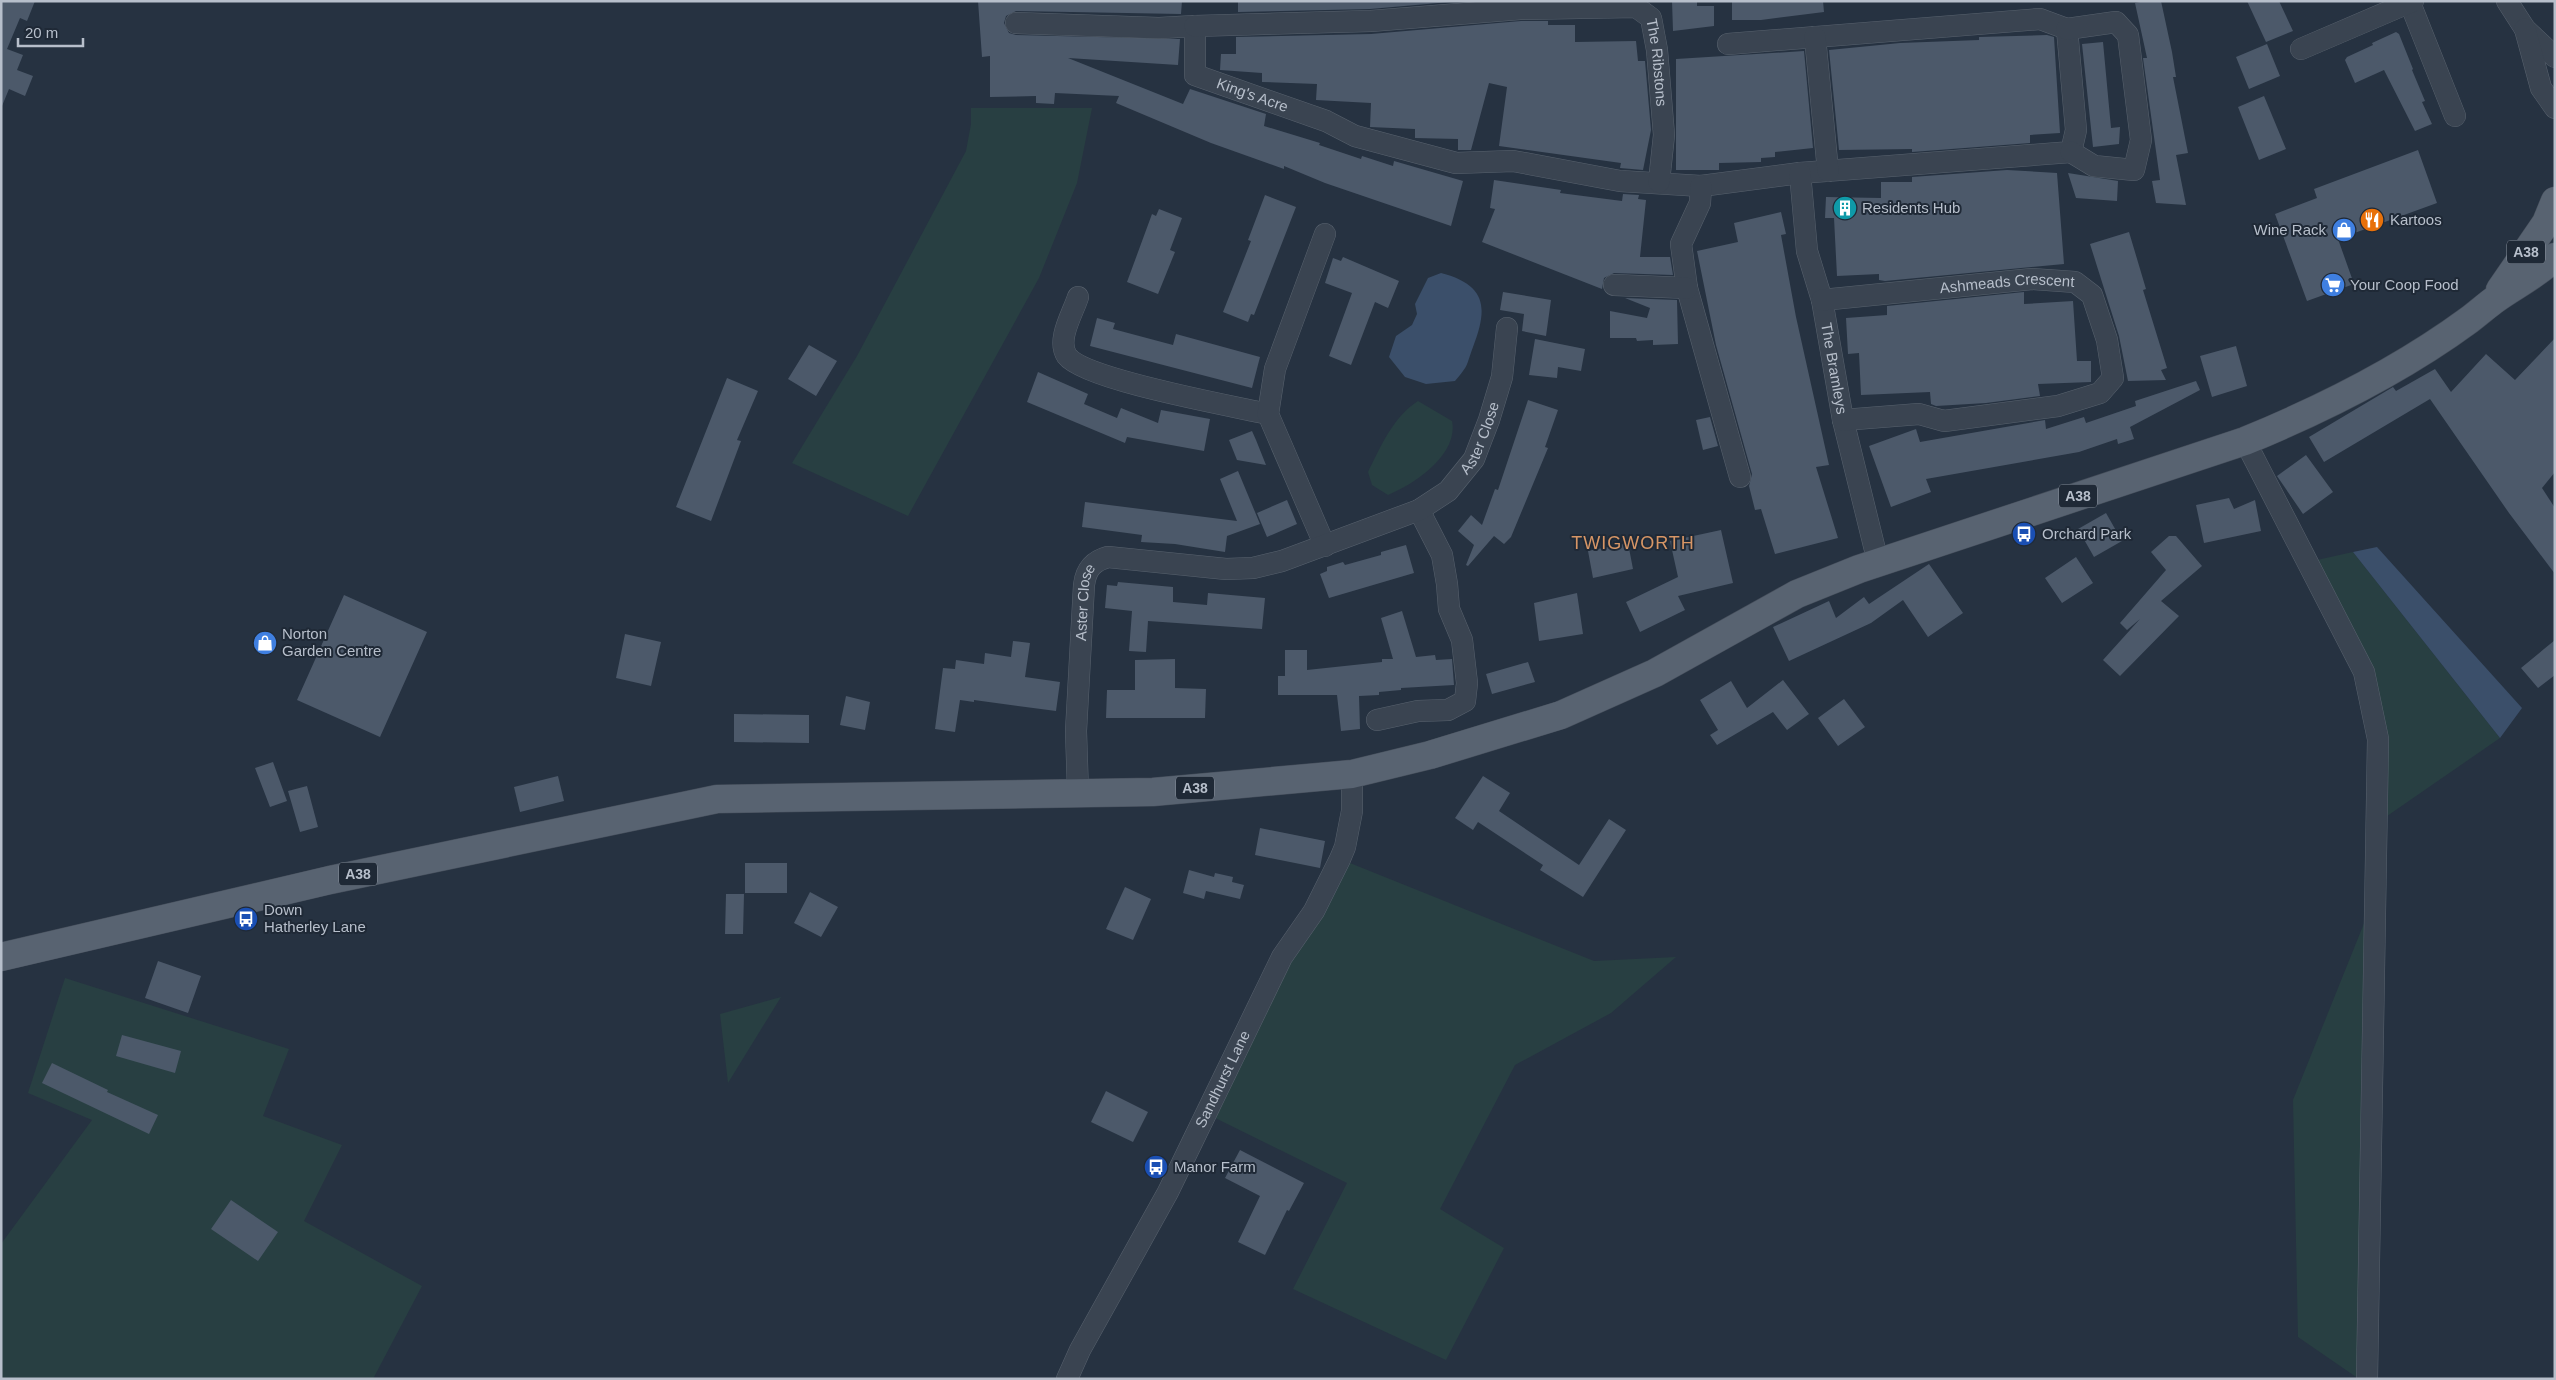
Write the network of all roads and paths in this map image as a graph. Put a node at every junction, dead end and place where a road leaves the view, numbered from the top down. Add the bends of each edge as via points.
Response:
1 (2507, 1) edge
2 (2411, 2) edge
3 (1016, 23) dead end
4 (1194, 26) junction
5 (2067, 29) junction
6 (2525, 29) junction
7 (1815, 37) junction
8 (1728, 44) dead end
9 (2301, 49) dead end
10 (2555, 57) edge
11 (2555, 108) edge
12 (2455, 116) dead end
13 (2071, 152) junction
14 (1828, 171) junction
15 (1800, 173) junction
16 (1659, 182) junction
17 (1701, 186) junction
18 (2555, 201) edge
19 (1325, 234) dead end
20 (2555, 257) edge
21 (1614, 285) dead end
22 (1687, 288) junction
23 (1078, 297) dead end
24 (1822, 300) junction
25 (2492, 301) junction
26 (1502, 338) dead end
27 (1268, 414) junction
28 (1843, 420) junction
29 (2245, 440) junction
30 (1740, 477) dead end
31 (1419, 510) junction
32 (1325, 546) junction
33 (1878, 562) junction
34 (1377, 720) dead end
35 (1352, 774) junction
36 (1078, 792) junction
37 (1, 957) edge
38 (1067, 1379) edge
39 (2367, 1379) edge

1 - 6 street
2 - 9 street
2 - 12 street
3 - 4 street via 1159,28
4 - 16 street, King's Acre via 1195,75 1326,121 1355,136 1456,163 1513,161 1620,181
4 - 16 street, The Ribstons via 1371,21 1520,9 1636,7 1651,18 1657,50 1664,135
5 - 7 street via 2040,19
5 - 13 street via 2076,130
5 - 13 street via 2116,22 2128,35 2141,140 2134,170 2094,166
6 - 10 street
6 - 11 street via 2541,88
7 - 8 street
7 - 14 street
13 - 14 street
14 - 15 street
15 - 17 street
15 - 24 street, The Bramleys via 1807,251
16 - 17 street
17 - 22 street via 1700,203 1681,244
18 - 25 main road, A38 via 2546,223
19 - 27 street via 1275,369
20 - 25 main road, A38
21 - 22 street
22 - 30 street
23 - 27 street via 1064,344 1067,355 1078,365 1123,380
24 - 28 street, The Bramleys
24 - 28 street, Ashmeads Crescent via 2032,279 2075,282 2092,295 2106,340 2113,378 2100,393 2058,406 1944,421 1919,414
25 - 29 main road, A38 via 2468,320 2379,376 2326,405
26 - 31 street, Aster Close via 1502,377 1474,460 1448,491
27 - 32 street
28 - 33 street, The Bramleys
29 - 33 main road, A38
29 - 39 street via 2364,672 2378,739
31 - 32 street, Aster Close
31 - 34 street via 1442,555 1449,609 1462,640 1467,683 1465,701 1448,710 1418,711
32 - 36 street, Aster Close via 1253,568 1226,569 1108,556 1091,565 1086,575 1083,604 1076,731
33 - 35 main road, A38 via 1797,594 1655,672 1561,715 1430,755
35 - 36 main road, A38 via 1153,792
35 - 38 street, Sandhurst Lane via 1352,811 1340,859 1314,911 1282,957 1168,1192
36 - 37 main road, A38 via 718,799 330,880

